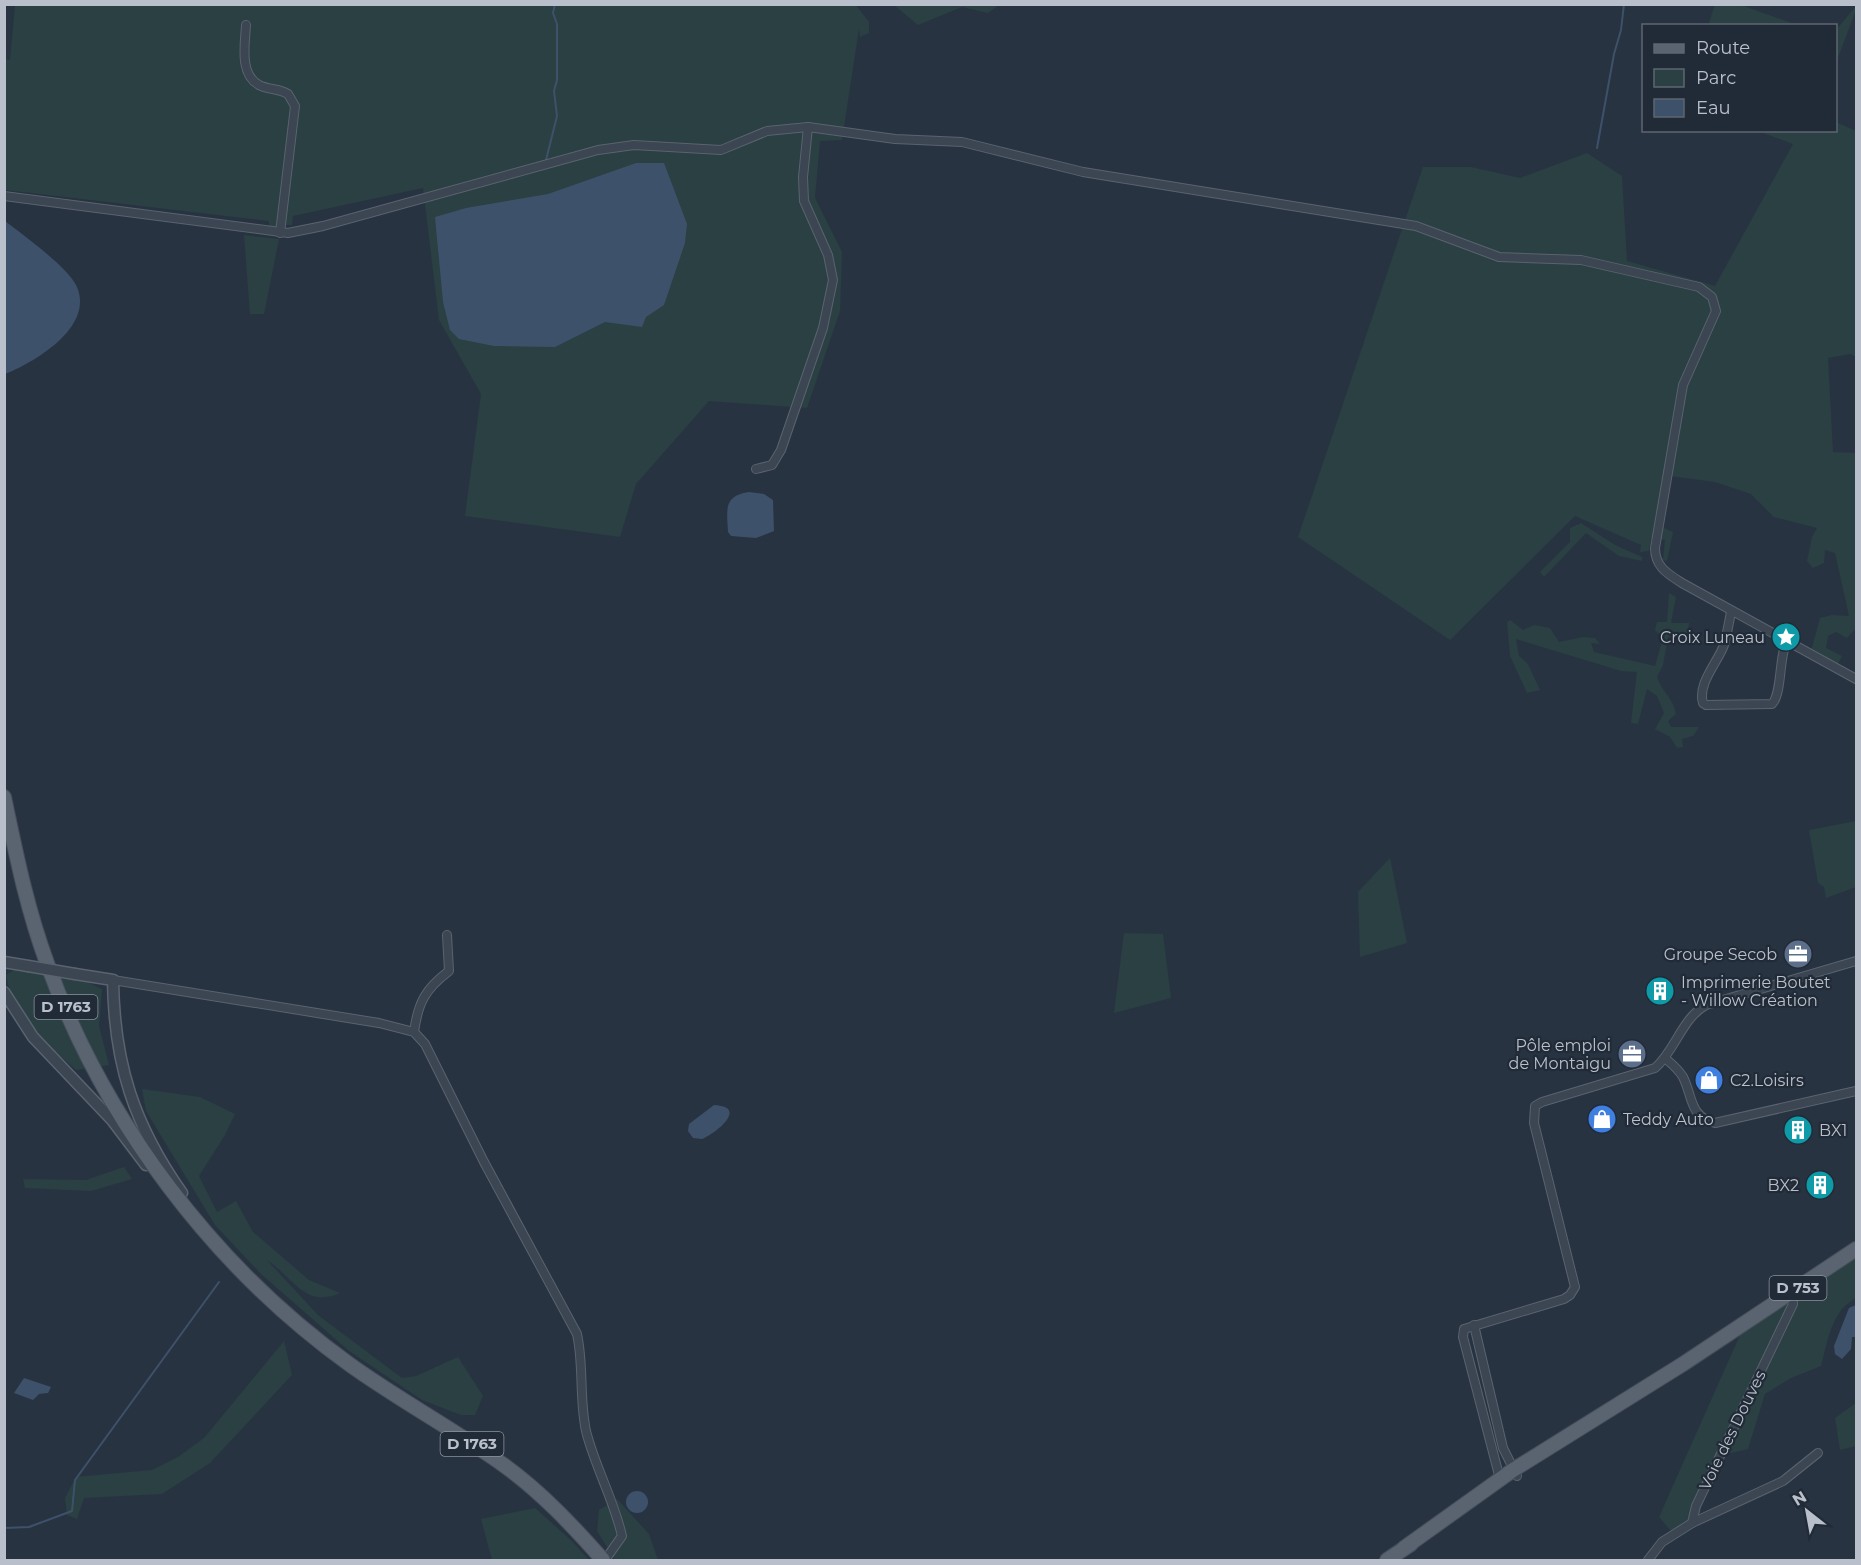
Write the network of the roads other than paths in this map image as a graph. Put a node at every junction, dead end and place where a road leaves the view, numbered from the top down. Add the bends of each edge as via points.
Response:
1 (246, 26) dead end
2 (808, 127) junction
3 (4, 196) edge
4 (280, 233) junction
5 (756, 469) dead end
6 (1731, 612) junction
7 (1786, 643) junction
8 (1857, 679) edge
9 (4, 797) edge
10 (447, 935) dead end
11 (1857, 961) edge
12 (4, 962) edge
13 (113, 980) junction
14 (4, 992) edge
15 (414, 1032) junction
16 (1666, 1059) junction
17 (1857, 1090) edge
18 (176, 1196) junction
19 (188, 1210) junction
20 (1857, 1241) edge
21 (1857, 1249) edge
22 (1792, 1288) junction
23 (1474, 1325) junction
24 (1818, 1453) dead end
25 (1515, 1473) junction
26 (1500, 1479) junction
27 (1692, 1523) junction
28 (1404, 1548) junction
29 (604, 1560) edge
30 (1387, 1560) edge
31 (1648, 1560) edge

1 - 4 street via 244,52 250,75 257,84 288,94 295,106
2 - 4 street via 767,131 721,150 624,145 323,226
2 - 5 street via 804,201 828,255 834,280 824,328 782,450 772,465
2 - 6 street via 895,139 962,142 1083,172 1416,225 1499,257 1581,260 1699,287 1712,297 1716,311 1683,386 1655,554 1658,564 1672,577
3 - 4 street
6 - 7 street
6 - 7 street via 1724,645 1702,693 1706,705 1772,704 1777,696
7 - 8 street
9 - 18 main road, D 1763 via 20,876 52,976 105,1087
10 - 15 street via 449,971 420,1001
11 - 16 street via 1698,1009
12 - 13 street, bridge
13 - 15 street
13 - 19 street via 117,1043 124,1078 144,1133 186,1200
14 - 18 street via 33,1037 112,1120 167,1192
15 - 29 street via 428,1049 573,1324 581,1350 581,1403 587,1434 617,1512 622,1536
16 - 17 street via 1682,1075 1694,1110 1715,1123
16 - 23 street via 1648,1071 1535,1106 1534,1123 1575,1287 1564,1299
18 - 19 main road, D 1763
19 - 29 main road, D 1763 via 240,1270 325,1346 505,1466 544,1497
20 - 22 main road, D 753
21 - 22 main road, D 753
22 - 25 main road, D 753
22 - 27 street, Voie des Douves via 1792,1304 1696,1506
23 - 25 street via 1503,1448
23 - 26 street via 1464,1329 1463,1337
24 - 27 street via 1774,1486
25 - 26 main road, D 753
25 - 28 main road, D 753
26 - 28 main road, D 753
27 - 31 street via 1662,1542
28 - 30 main road, D 753

